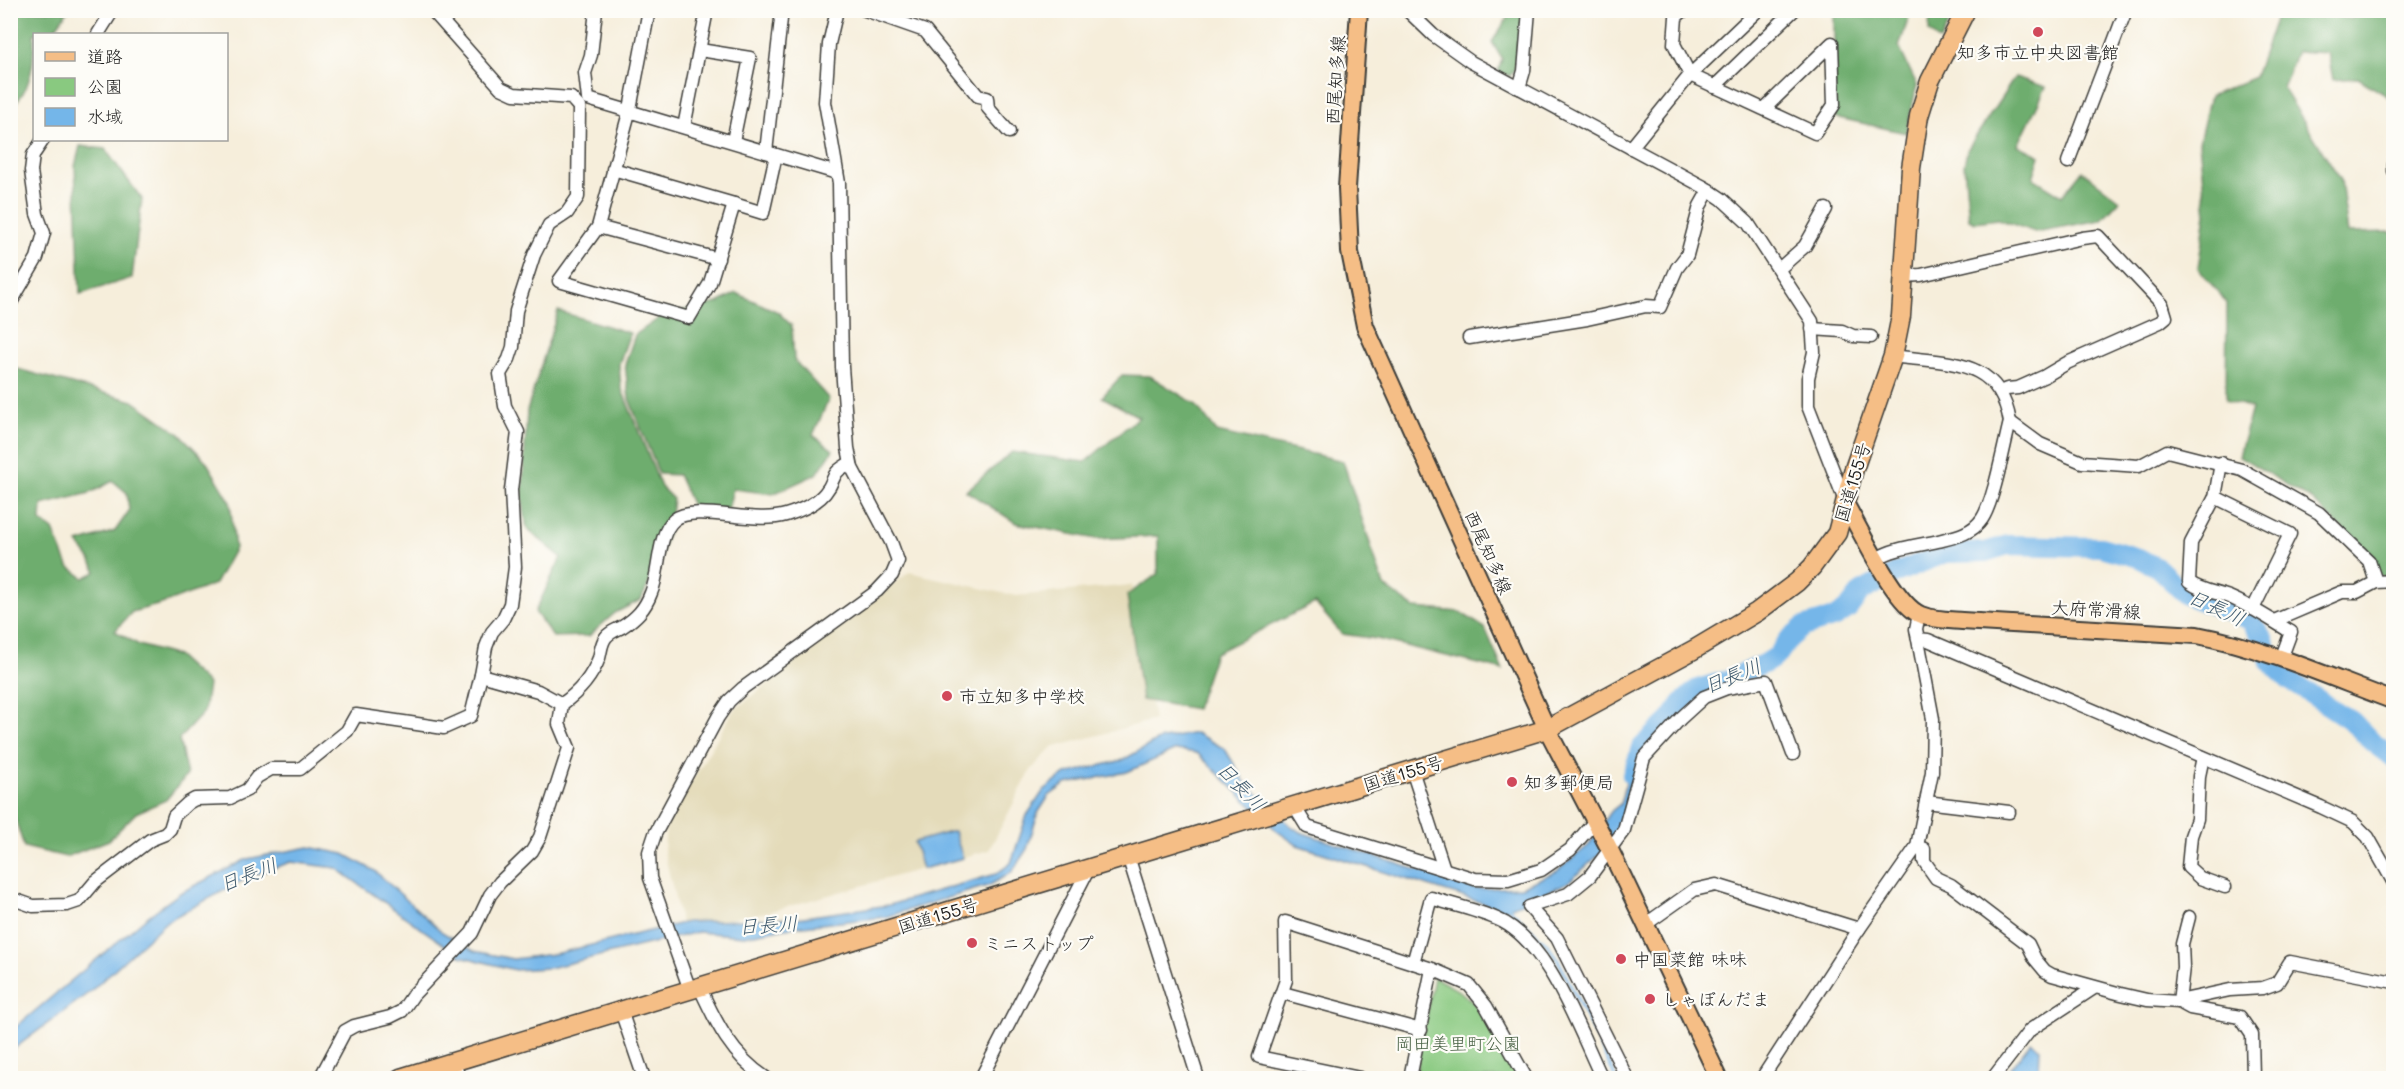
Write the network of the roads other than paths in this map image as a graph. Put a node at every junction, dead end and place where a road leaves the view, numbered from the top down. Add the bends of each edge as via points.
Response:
1 (113, 10) edge
2 (432, 10) edge
3 (596, 10) edge
4 (649, 10) edge
5 (708, 10) edge
6 (782, 10) edge
7 (837, 10) edge
8 (865, 10) edge
9 (1359, 10) edge
10 (1407, 10) edge
11 (1529, 10) edge
12 (1758, 10) edge
13 (1794, 10) edge
14 (1966, 10) edge
15 (2126, 10) edge
16 (1678, 13) edge
17 (99, 33) edge
18 (700, 50) junction
19 (1690, 75) junction
20 (1714, 87) junction
21 (1519, 88) junction
22 (630, 110) junction
23 (1764, 110) junction
24 (684, 127) junction
25 (1009, 132) dead end
26 (42, 141) edge
27 (733, 141) junction
28 (1631, 148) junction
29 (771, 154) junction
30 (2068, 162) dead end
31 (2394, 164) edge
32 (614, 169) junction
33 (2394, 171) edge
34 (837, 173) junction
35 (1708, 190) junction
36 (734, 204) junction
37 (1826, 209) dead end
38 (598, 227) junction
39 (718, 259) junction
40 (1779, 269) junction
41 (1904, 276) junction
42 (10, 304) edge
43 (1812, 329) junction
44 (1468, 338) dead end
45 (1871, 338) dead end
46 (1893, 356) junction
47 (2000, 392) junction
48 (2010, 422) junction
49 (850, 463) junction
50 (2221, 464) junction
51 (2215, 497) junction
52 (1846, 505) junction
53 (1883, 571) junction
54 (2394, 581) edge
55 (2376, 582) junction
56 (2253, 609) junction
57 (1919, 614) junction
58 (2274, 621) junction
59 (1918, 639) junction
60 (2272, 655) junction
61 (482, 675) junction
62 (2394, 701) edge
63 (562, 704) junction
64 (1547, 729) junction
65 (1793, 754) dead end
66 (2203, 756) junction
67 (1412, 771) junction
68 (1926, 802) junction
69 (1294, 806) junction
70 (2009, 812) dead end
71 (1596, 821) junction
72 (1917, 846) junction
73 (1610, 849) junction
74 (1128, 856) junction
75 (1089, 868) junction
76 (1444, 869) junction
77 (2394, 883) edge
78 (2225, 887) dead end
79 (10, 898) edge
80 (2189, 917) dead end
81 (1646, 924) junction
82 (1859, 930) junction
83 (1413, 963) junction
84 (1432, 969) junction
85 (2394, 982) edge
86 (2094, 988) junction
87 (695, 989) junction
88 (1283, 993) junction
89 (2182, 1003) junction
90 (621, 1011) junction
91 (1420, 1029) junction
92 (456, 1070) edge
93 (320, 1078) edge
94 (400, 1078) edge
95 (644, 1078) edge
96 (766, 1078) edge
97 (981, 1078) edge
98 (1198, 1078) edge
99 (1360, 1078) edge
100 (1410, 1078) edge
101 (1526, 1078) edge
102 (1602, 1078) edge
103 (1627, 1078) edge
104 (1719, 1078) edge
105 (1762, 1078) edge
106 (1994, 1078) edge
107 (2253, 1078) edge

1 - 17 street
2 - 61 street via 501,88 514,94 571,98 579,107 578,197 567,213 549,225 528,267 516,311 513,347 500,374 505,406 518,432 511,490 515,567 510,604 486,647
3 - 22 street via 585,72 588,99
4 - 22 street
5 - 18 street
6 - 29 street
7 - 34 street via 829,44 825,102
8 - 25 street via 924,31 978,96 987,98 987,108
9 - 64 main road, 西尾知多線 via 1347,188 1350,252 1365,326
10 - 21 street via 1450,48
11 - 21 street
12 - 19 street
13 - 20 street
14 - 41 highway, 国道155号 via 1930,81 1919,116 1911,168
15 - 30 street
16 - 19 street via 1674,44
18 - 24 street
18 - 27 street via 750,58
19 - 20 street
19 - 28 street
20 - 23 street
21 - 28 street
22 - 24 street
22 - 32 street
23 - 23 street via 1815,133 1834,105 1832,44
24 - 27 street
26 - 42 street via 33,155 31,171 44,233 38,258
27 - 29 street
28 - 35 street
29 - 34 street
29 - 36 street via 763,213
31 - 33 street
32 - 36 street
32 - 38 street
34 - 49 street via 842,367
35 - 40 street via 1748,223
35 - 44 street via 1687,255 1660,307 1646,306
36 - 39 street
37 - 40 street via 1805,246
38 - 39 street
38 - 39 street via 559,281 689,318 710,284
40 - 43 street via 1812,321
41 - 46 highway, 国道155号
41 - 47 street via 2098,236 2166,313 2160,322 2027,384
43 - 45 street
43 - 52 street via 1814,352 1808,378 1808,406
46 - 47 street via 1975,369 1990,378
46 - 52 highway, 国道155号 via 1854,469
47 - 48 street
48 - 50 street via 2040,444 2082,462 2139,466 2167,452
48 - 53 street via 1982,519 1959,536 1887,553
49 - 63 street via 834,474 816,502 785,515 752,519 696,513 671,522 644,608 634,620 608,635 587,681
49 - 87 street via 896,554 896,569 877,591 729,701 665,813 649,852 650,878
50 - 51 street
50 - 55 street via 2242,470 2319,513 2369,561
51 - 56 street via 2191,543 2189,582
51 - 56 street via 2290,534
52 - 53 main road
52 - 64 highway, 国道155号 via 1837,533 1825,550 1780,596 1695,649
53 - 57 main road via 1905,604
54 - 55 street
55 - 58 street
56 - 58 street
57 - 59 street
57 - 60 main road, 大府常滑線 via 1954,621 2197,635
58 - 60 street via 2291,632
59 - 66 street
59 - 68 street via 1933,719 1932,772
60 - 62 main road, 大府常滑線
61 - 63 street via 538,691
61 - 79 street via 471,716 465,720 444,728 356,715 347,730 300,769 271,769 257,777 247,790 230,798 195,799 188,803 174,816 165,834 150,840 95,882 79,901 33,906
63 - 93 street via 559,724 569,748 532,851 490,895 469,938 412,995 402,1011 345,1031
64 - 67 highway, 国道155号
64 - 71 main road, 西尾知多線
65 - 73 street via 1766,681 1704,697 1644,758 1624,830
66 - 77 street via 2353,822 2368,837
66 - 78 street via 2188,867 2200,878
67 - 69 highway, 国道155号
67 - 76 street
68 - 70 street
68 - 72 street
69 - 74 highway, 国道155号
69 - 76 street via 1307,828
71 - 73 main road, 西尾知多線
71 - 76 street via 1570,850 1541,870 1509,880 1475,879
72 - 82 street
72 - 86 street via 1924,849 1924,861 1936,878 1951,885 2023,940 2045,971
73 - 81 main road, 西尾知多線
73 - 103 street via 1590,876 1568,894 1529,908 1557,938
74 - 75 highway, 国道155号
74 - 98 street
75 - 87 highway, 国道155号
75 - 97 street
80 - 89 street via 2182,944
81 - 82 street via 1694,890 1716,885
81 - 104 main road, 西尾知多線
82 - 105 street
83 - 84 street
83 - 88 street via 1284,922 1287,971
83 - 102 street via 1431,898 1498,919 1520,933 1551,973
84 - 91 street
84 - 101 street via 1469,985 1486,1006
85 - 89 street via 2290,962 2277,983
86 - 89 street
86 - 106 street via 2030,1030
87 - 90 highway, 国道155号
87 - 96 street via 739,1057
88 - 91 street
88 - 99 street via 1259,1057
89 - 107 street via 2240,1017 2246,1023 2252,1035
90 - 92 highway, 国道155号
90 - 95 street
91 - 100 street
92 - 94 highway, 国道155号

